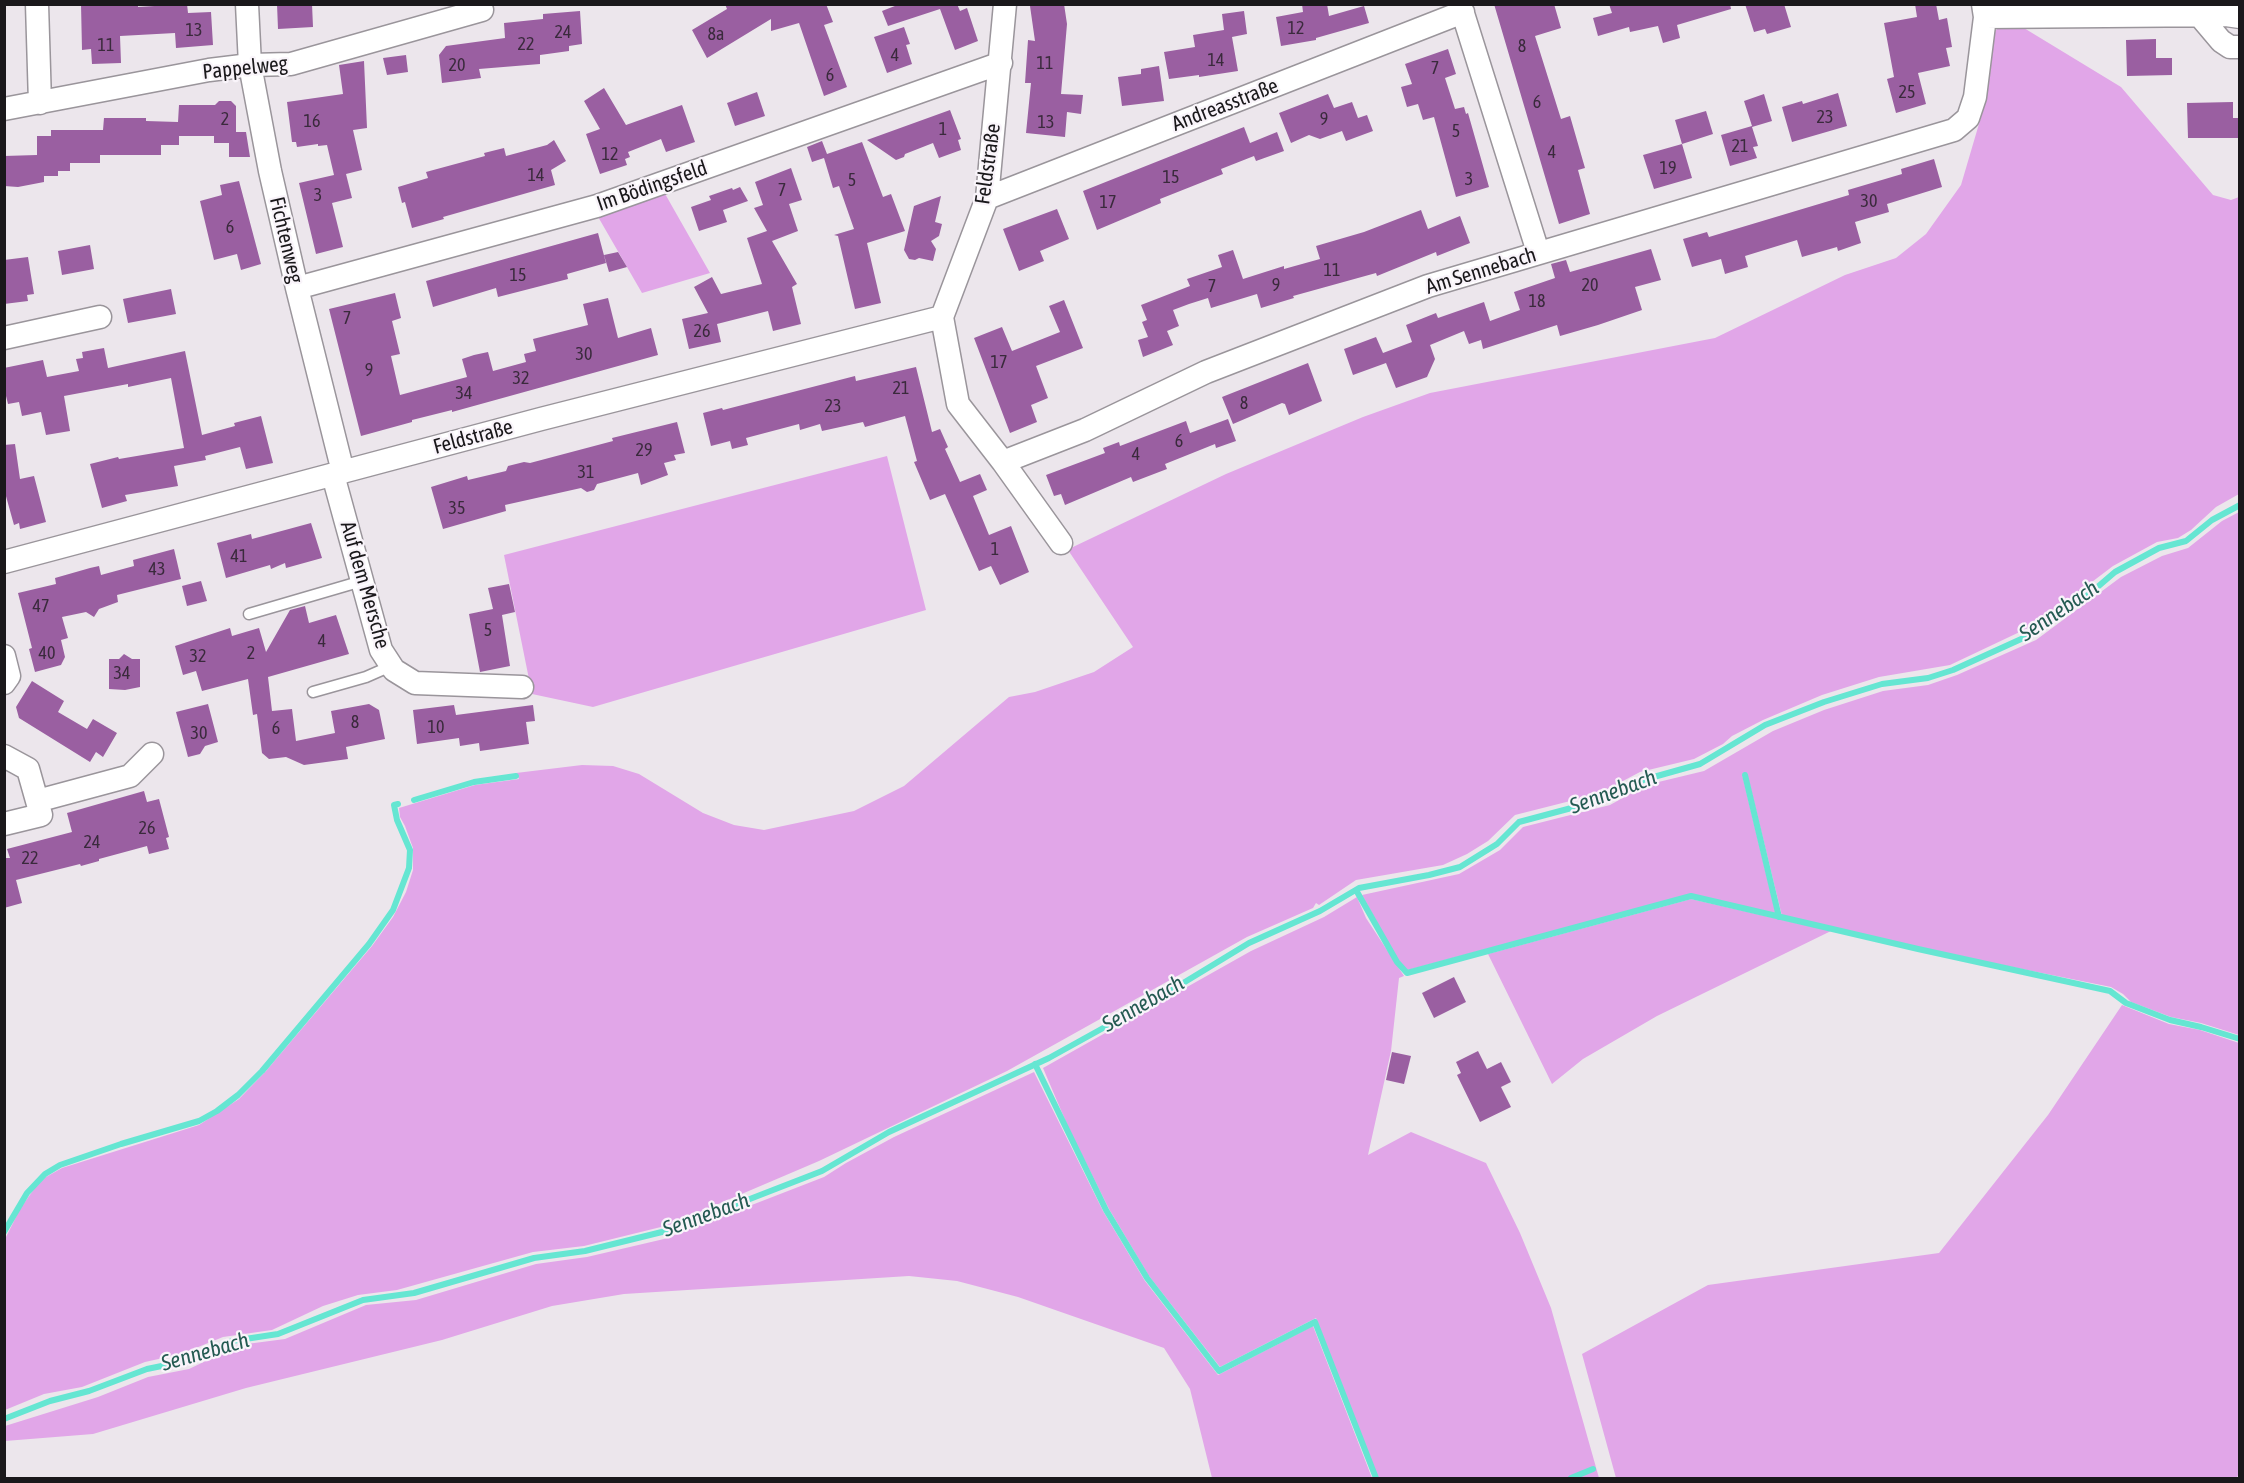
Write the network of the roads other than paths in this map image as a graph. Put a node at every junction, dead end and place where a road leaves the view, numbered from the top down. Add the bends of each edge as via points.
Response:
1 (37, 4) edge
2 (246, 4) edge
3 (1005, 4) edge
4 (1461, 8) edge
5 (482, 10) dead end
6 (1984, 11) edge
7 (2199, 15) junction
8 (2240, 17) edge
9 (2240, 47) edge
10 (1001, 63) junction
11 (250, 65) junction
12 (40, 103) junction
13 (4, 109) edge
14 (987, 198) junction
15 (1538, 252) junction
16 (297, 288) junction
17 (100, 317) dead end
18 (942, 317) junction
19 (4, 338) edge
20 (1004, 462) junction
21 (338, 474) junction
22 (1061, 543) dead end
23 (4, 562) edge
24 (362, 581) junction
25 (249, 614) dead end
26 (4, 656) edge
27 (391, 666) junction
28 (4, 683) edge
29 (522, 687) dead end
30 (313, 692) dead end
31 (152, 754) dead end
32 (4, 756) edge
33 (37, 801) junction
34 (4, 824) edge

1 - 12 street
2 - 11 street, Fichtenweg
3 - 10 street, Feldstraße
4 - 14 street, Andreasstraße
4 - 15 street, Andreasstraße
5 - 11 street, Pappelweg via 291,64
6 - 7 street, Am Sennebach
6 - 15 street, Am Sennebach via 1975,97 1968,118 1954,130
7 - 8 street, Am Sennebach
7 - 9 street via 2221,41 2230,47
10 - 14 street, Feldstraße
10 - 16 street, Im Bödingsfeld via 597,206
11 - 12 street, Pappelweg
11 - 16 street, Fichtenweg
12 - 13 street, Pappelweg
14 - 18 street, Feldstraße
15 - 20 street, Am Sennebach via 1428,286 1206,372 1085,430
16 - 21 street, Fichtenweg
17 - 19 street
18 - 20 street via 958,404
18 - 21 street, Feldstraße
20 - 22 street
21 - 23 street, Feldstraße
21 - 24 street, Auf dem Mersche
24 - 25 lane
24 - 27 street, Auf dem Mersche via 381,650
26 - 28 street via 9,676
27 - 29 street, Auf dem Mersche via 415,683
27 - 30 lane
31 - 33 street via 130,776
32 - 33 street via 28,769
33 - 34 street via 41,815

